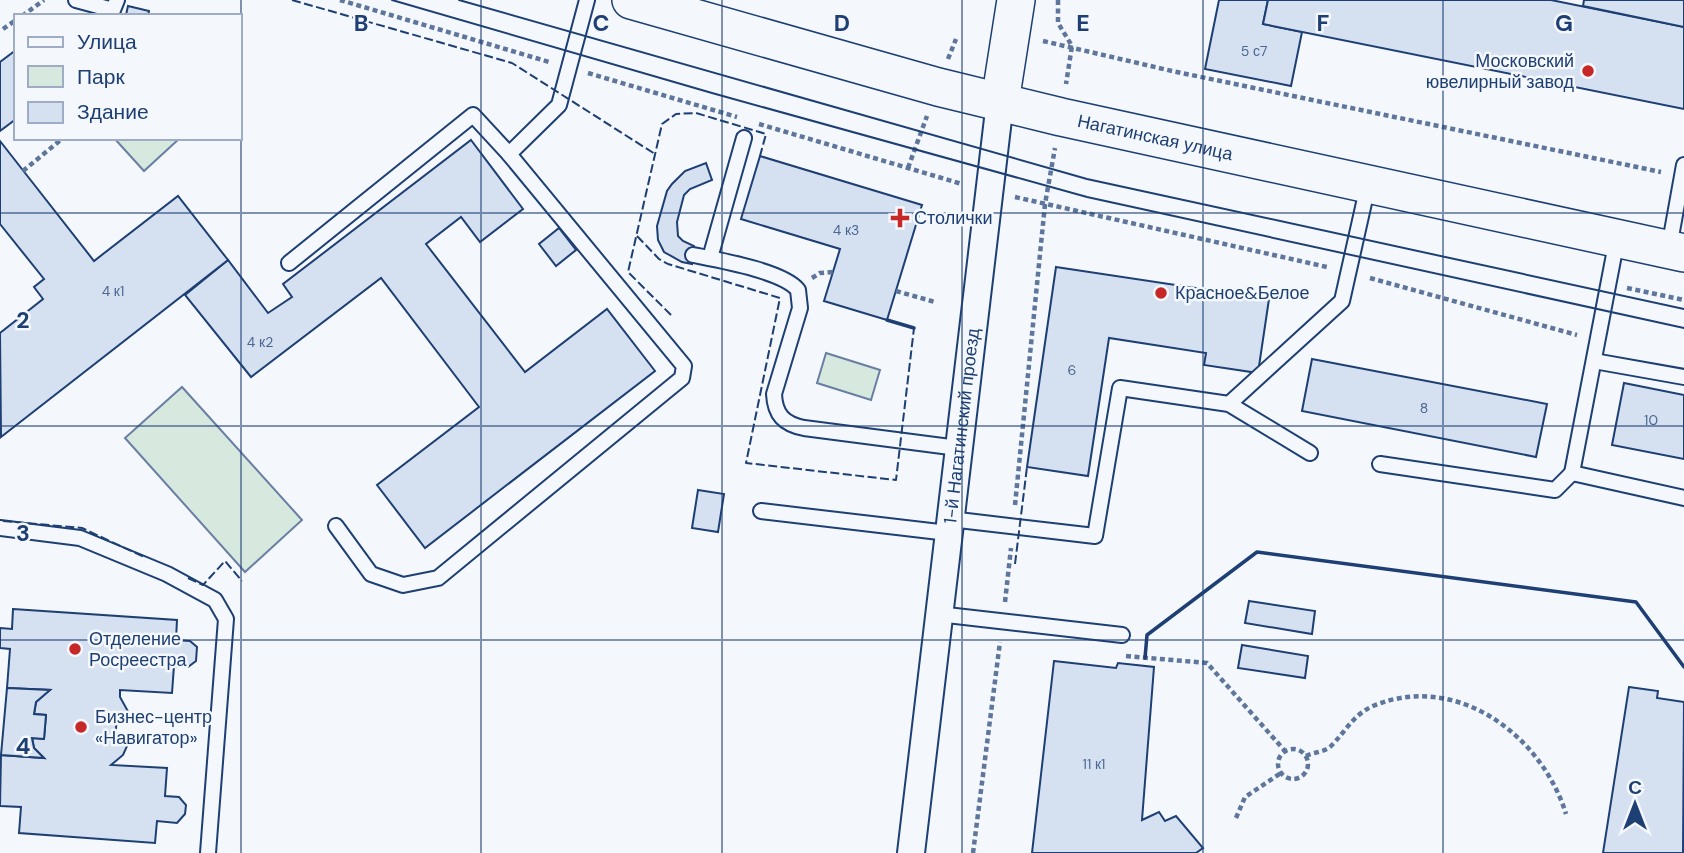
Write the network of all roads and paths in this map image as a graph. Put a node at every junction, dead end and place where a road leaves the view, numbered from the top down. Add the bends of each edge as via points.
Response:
1 (44, 0) edge
2 (76, 0) edge
3 (587, 0) edge
4 (631, 0) edge
5 (1016, 0) edge
6 (1058, 0) edge
7 (115, 9) edge
8 (25, 14) edge
9 (14, 21) edge
10 (3, 29) dead end
11 (1072, 46) junction
12 (1000, 102) junction
13 (1061, 117) junction
14 (744, 138) dead end
15 (62, 140) edge
16 (509, 154) junction
17 (1683, 170) edge
18 (23, 171) dead end
19 (1369, 184) junction
20 (1617, 238) junction
21 (1676, 251) edge
22 (693, 255) dead end
23 (710, 258) junction
24 (289, 263) dead end
25 (1609, 284) junction
26 (896, 291) dead end
27 (1684, 300) edge
28 (935, 302) dead end
29 (1594, 361) junction
30 (1684, 377) edge
31 (1229, 404) junction
32 (958, 448) junction
33 (1310, 453) dead end
34 (1380, 464) dead end
35 (1572, 472) junction
36 (1684, 498) edge
37 (761, 511) dead end
38 (336, 526) dead end
39 (949, 526) junction
40 (1013, 527) junction
41 (0, 528) edge
42 (938, 614) junction
43 (1003, 622) junction
44 (1122, 635) dead end
45 (1145, 658) dead end
46 (1285, 751) junction
47 (1306, 756) junction
48 (1281, 773) junction
49 (1566, 814) dead end
50 (1236, 818) dead end
51 (209, 853) edge
52 (911, 853) edge
53 (974, 853) edge

1 - 8 path
2 - 7 lane
3 - 16 lane via 559,105
4 - 12 street, Нагатинская улица
5 - 12 street, 1-й Нагатинский проезд
6 - 11 path via 1058,23
9 - 10 path
11 - 13 path
11 - 17 path via 1172,71
12 - 13 street, Нагатинская улица
12 - 32 street, 1-й Нагатинский проезд
13 - 19 street, Нагатинская улица
13 - 40 path via 1045,204
14 - 23 lane
15 - 18 path
16 - 24 lane via 473,115
16 - 38 lane via 684,366 682,379 438,578 403,585 371,574
17 - 21 lane
19 - 20 street, Нагатинская улица
19 - 31 lane via 1342,301
20 - 21 street, Нагатинская улица
20 - 25 lane
22 - 23 lane
23 - 32 lane via 785,278 798,290 800,308 774,394 785,422
25 - 27 path
25 - 29 lane
26 - 28 path
29 - 30 lane
29 - 35 lane
31 - 33 lane
31 - 40 lane via 1121,388 1095,536
32 - 39 street, 1-й Нагатинский проезд
34 - 35 lane via 1555,490
35 - 36 lane
37 - 39 lane
39 - 40 lane
39 - 42 street, 1-й Нагатинский проезд
40 - 43 path
41 - 51 lane via 80,538 167,574 215,600 226,619
42 - 43 lane
42 - 52 street, 1-й Нагатинский проезд
43 - 44 lane
43 - 53 path
45 - 46 path via 1207,663
46 - 47 path via 1294,748
46 - 48 path via 1278,764
47 - 48 path via 1308,766 1300,778 1290,779
47 - 49 path via 1330,747 1349,722 1377,705 1420,698 1451,701 1481,711 1523,741 1547,770
48 - 50 path via 1245,797

